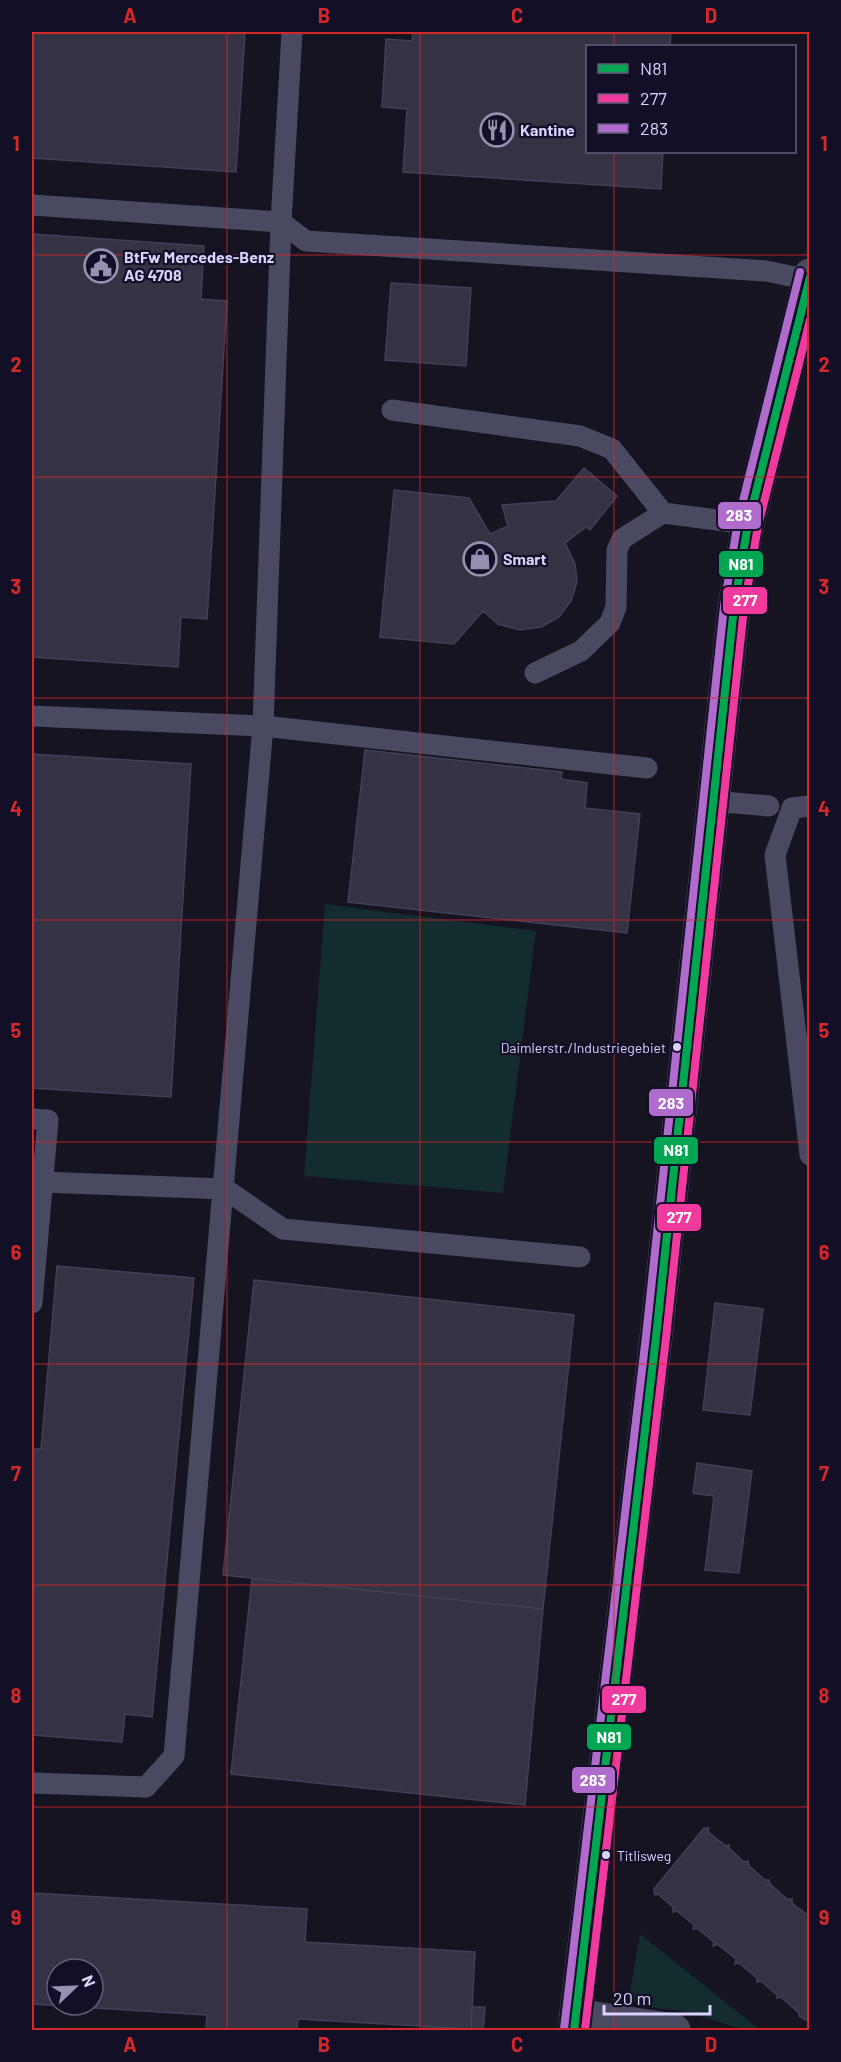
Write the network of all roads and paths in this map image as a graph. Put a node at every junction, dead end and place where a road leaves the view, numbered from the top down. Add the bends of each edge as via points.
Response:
1 (292, 32) edge
2 (32, 205) edge
3 (281, 222) junction
4 (809, 278) edge
5 (392, 410) dead end
6 (663, 513) junction
7 (748, 524) junction
8 (535, 673) dead end
9 (32, 716) edge
10 (262, 726) junction
11 (647, 768) dead end
12 (712, 801) junction
13 (769, 806) dead end
14 (810, 806) edge
15 (32, 1119) edge
16 (810, 1155) edge
17 (42, 1182) junction
18 (225, 1189) junction
19 (580, 1257) dead end
20 (32, 1303) edge
21 (32, 1783) edge
22 (575, 2023) edge
23 (674, 2031) edge

1 - 3 lane
2 - 3 lane
3 - 4 lane via 306,241 766,271
3 - 10 lane
4 - 7 street
5 - 6 lane via 580,436 612,449
6 - 7 lane
6 - 8 lane via 622,539 617,550 616,607 610,623 581,651
7 - 12 street via 734,607
9 - 10 lane
10 - 11 lane
10 - 18 lane
12 - 13 lane
12 - 22 street via 656,1337
14 - 16 lane via 792,808 775,855
15 - 17 lane via 48,1120
17 - 18 lane
17 - 20 lane
18 - 19 lane via 283,1229
18 - 21 lane via 174,1756 146,1787
22 - 23 street

